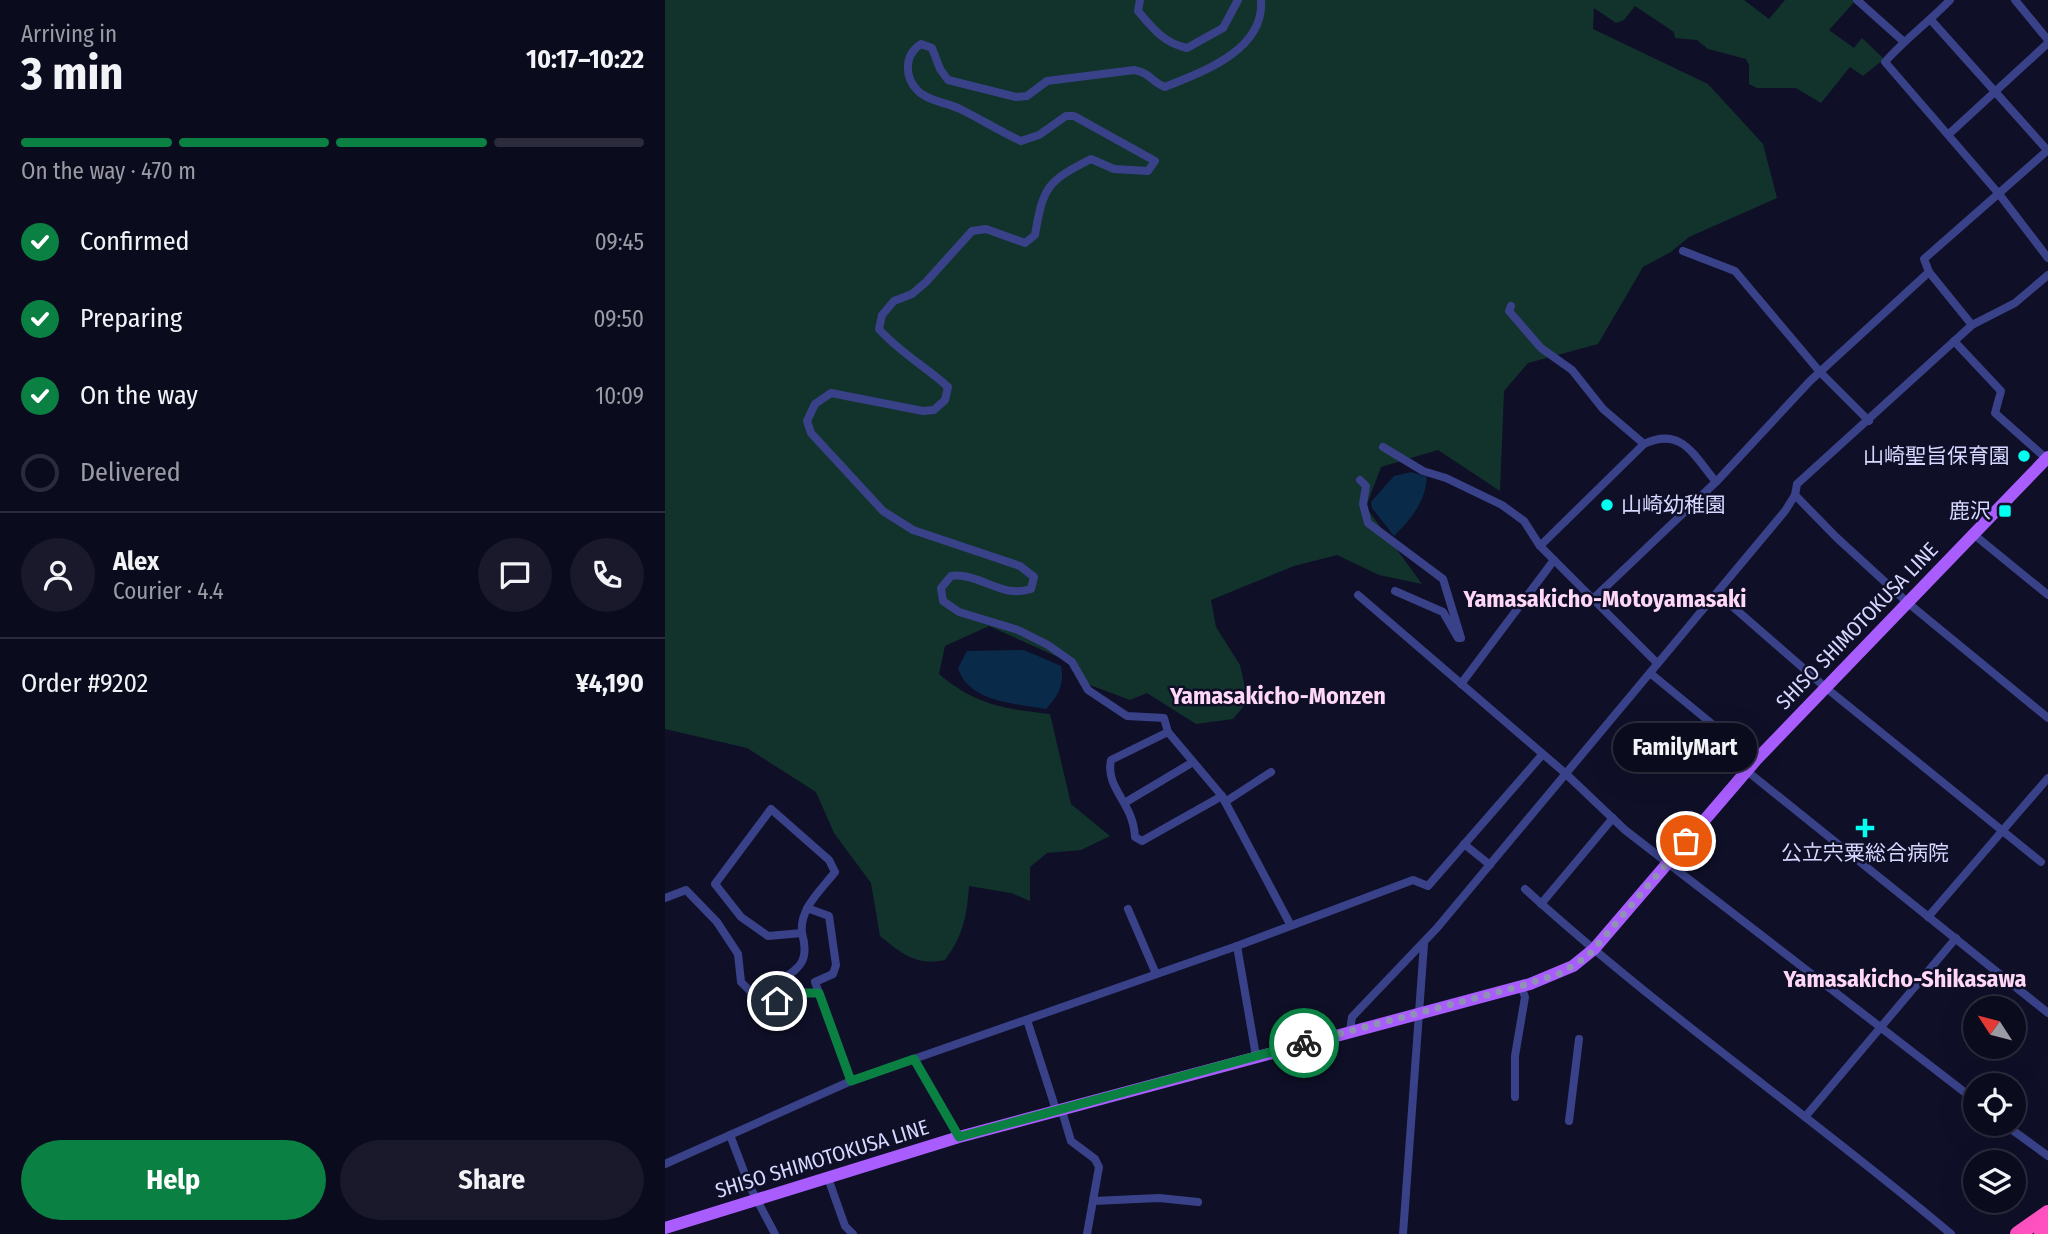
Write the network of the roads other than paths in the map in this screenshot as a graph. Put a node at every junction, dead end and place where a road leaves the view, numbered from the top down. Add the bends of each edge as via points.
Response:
1 (1140, 0) edge
2 (1237, 0) edge
3 (1261, 0) edge
4 (1857, 0) edge
5 (1950, 0) edge
6 (2015, 0) edge
7 (1931, 20) junction
8 (1903, 41) junction
9 (2048, 42) edge
10 (1995, 93) junction
11 (1949, 134) junction
12 (2048, 150) edge
13 (1999, 194) junction
14 (1683, 251) dead end
15 (2048, 258) edge
16 (1929, 272) junction
17 (2048, 275) edge
18 (1511, 306) dead end
19 (1972, 325) junction
20 (1954, 341) junction
21 (1820, 372) junction
22 (1869, 421) junction
23 (1644, 444) junction
24 (1383, 447) dead end
25 (2047, 458) edge
26 (1360, 480) dead end
27 (1716, 482) junction
28 (1795, 495) junction
29 (1972, 533) junction
30 (1540, 546) junction
31 (1554, 560) junction
32 (1395, 591) dead end
33 (1717, 593) junction
34 (1358, 595) dead end
35 (2048, 595) edge
36 (1593, 599) junction
37 (1908, 603) junction
38 (1657, 663) junction
39 (1650, 673) junction
40 (1461, 684) junction
41 (1825, 687) junction
42 (2048, 718) edge
43 (1168, 732) junction
44 (1542, 755) junction
45 (1756, 760) junction
46 (1193, 762) junction
47 (1747, 771) junction
48 (1271, 772) dead end
49 (1565, 773) junction
50 (2048, 778) edge
51 (1223, 799) junction
52 (1126, 802) junction
53 (1613, 818) junction
54 (2002, 831) junction
55 (1464, 844) junction
56 (1669, 861) junction
57 (2041, 862) dead end
58 (1490, 865) junction
59 (1525, 889) dead end
60 (665, 898) edge
61 (1541, 904) junction
62 (807, 908) junction
63 (1128, 909) dead end
64 (1928, 917) junction
65 (1290, 924) junction
66 (802, 933) junction
67 (1956, 938) junction
68 (1424, 943) junction
69 (1237, 946) junction
70 (1594, 949) junction
71 (1156, 974) junction
72 (1521, 986) junction
73 (819, 993) junction
74 (763, 998) junction
75 (1421, 1012) junction
76 (2048, 1013) edge
77 (1027, 1020) junction
78 (1880, 1026) junction
79 (1350, 1030) junction
80 (1579, 1039) dead end
81 (1256, 1056) junction
82 (914, 1059) junction
83 (851, 1081) junction
84 (1963, 1092) edge
85 (1515, 1097) dead end
86 (1060, 1112) junction
87 (1805, 1117) junction
88 (1569, 1121) dead end
89 (730, 1135) junction
90 (2020, 1136) edge
91 (959, 1137) junction
92 (2048, 1156) edge
93 (665, 1164) edge
94 (828, 1178) junction
95 (756, 1200) junction
96 (1093, 1201) junction
97 (1198, 1202) dead end
98 (2048, 1213) edge
99 (665, 1228) edge
100 (2048, 1230) edge
101 (775, 1234) edge
102 (853, 1234) edge
103 (1087, 1234) edge
104 (1403, 1234) edge
105 (1951, 1234) edge
106 (2018, 1234) edge
107 (2042, 1234) edge

1 - 2 street via 1138,11 1152,29 1170,44 1187,48 1223,28
3 - 43 street via 1257,23 1243,44 1209,69 1165,87 1147,72 1133,70 1047,80 1027,96 1016,97 949,80 932,48 921,44 913,50 908,77 919,92 1021,141 1066,116 1075,116 1155,161 1148,171 1128,172 1091,159 1057,177 1039,208 1035,235 1025,243 986,229 972,231 926,282 894,301 881,315 879,329 897,349 948,387 945,400 934,410 831,393 815,404 807,421 811,433 883,511 913,530 1020,566 1034,578 1031,589 1018,593 964,574 951,576 941,588 943,601 959,612 1018,630 1048,645 1072,662 1088,690 1127,716 1164,718
4 - 8 street
5 - 7 street
6 - 9 street
7 - 8 street
7 - 10 street
8 - 11 street via 1885,62
9 - 10 street
10 - 11 street
10 - 12 street
11 - 13 street
12 - 13 street
13 - 15 street
13 - 16 street via 1924,260
14 - 21 street via 1735,271
16 - 19 street
16 - 21 street
17 - 19 street via 2015,303
18 - 23 street via 1509,311 1529,336 1572,370 1603,409
19 - 20 street
20 - 22 street
20 - 25 street via 2001,391 1995,413
21 - 22 street
21 - 27 street
22 - 28 street via 1797,484
23 - 27 street via 1657,438 1683,442
23 - 30 street
24 - 30 street via 1423,471 1502,505 1524,521
25 - 29 main road, SHISO SHIMOTOKUSA LINE
26 - 32 street via 1366,486 1363,504 1368,523 1443,579 1461,638 1443,612
27 - 36 street
28 - 33 street
28 - 37 street
29 - 35 street
29 - 37 main road, SHISO SHIMOTOKUSA LINE
30 - 31 street
31 - 36 street
31 - 40 street
33 - 38 street
33 - 41 street
34 - 40 street
36 - 38 street
37 - 41 main road, SHISO SHIMOTOKUSA LINE
37 - 42 street
38 - 39 street
39 - 45 street
39 - 49 street
40 - 44 street
41 - 45 main road, SHISO SHIMOTOKUSA LINE
41 - 54 street
43 - 46 street
43 - 52 street via 1111,760 1109,780
44 - 49 street
44 - 55 street
45 - 47 main road, SHISO SHIMOTOKUSA LINE
46 - 51 street
46 - 52 street
47 - 56 main road, SHISO SHIMOTOKUSA LINE
47 - 64 street
48 - 51 street
49 - 53 street
49 - 58 street
50 - 54 street
51 - 52 street via 1142,841 1135,837 1134,819
51 - 65 street
53 - 56 street
53 - 61 street
54 - 57 street
54 - 64 street
55 - 58 street
55 - 65 street via 1429,886 1413,880
56 - 70 main road, SHISO SHIMOTOKUSA LINE
56 - 78 street
58 - 68 street
59 - 61 street
60 - 74 street via 686,890 738,954 741,982
61 - 70 street
62 - 66 street via 800,922
62 - 66 street via 835,872 829,860 771,809 715,884 740,917 768,936
62 - 73 street via 829,916 836,965 834,974 815,982
63 - 71 street
64 - 67 street
65 - 69 street
66 - 74 street via 807,952 804,962
67 - 76 street
67 - 78 street
68 - 75 street
68 - 79 street via 1352,1017
69 - 71 street
69 - 81 street
70 - 72 main road, SHISO SHIMOTOKUSA LINE via 1561,973
70 - 87 street
71 - 77 street
72 - 75 main road, SHISO SHIMOTOKUSA LINE
72 - 85 street via 1525,997 1515,1056
73 - 74 street via 800,993 777,1001
73 - 83 street
75 - 79 main road, SHISO SHIMOTOKUSA LINE
75 - 104 street
77 - 82 street
77 - 86 street
78 - 84 street
78 - 87 street
79 - 81 main road, SHISO SHIMOTOKUSA LINE
80 - 88 street
81 - 86 main road, SHISO SHIMOTOKUSA LINE
82 - 83 street
82 - 91 street
83 - 89 street
86 - 91 main road, SHISO SHIMOTOKUSA LINE
86 - 96 street via 1071,1141 1099,1167
87 - 105 street
89 - 93 street
89 - 95 street
90 - 92 street
91 - 94 main road, SHISO SHIMOTOKUSA LINE
94 - 95 main road, SHISO SHIMOTOKUSA LINE
94 - 102 street via 845,1226
95 - 99 main road, SHISO SHIMOTOKUSA LINE
95 - 101 street
96 - 97 street via 1159,1198
96 - 103 street
98 - 106 highway
100 - 107 highway

